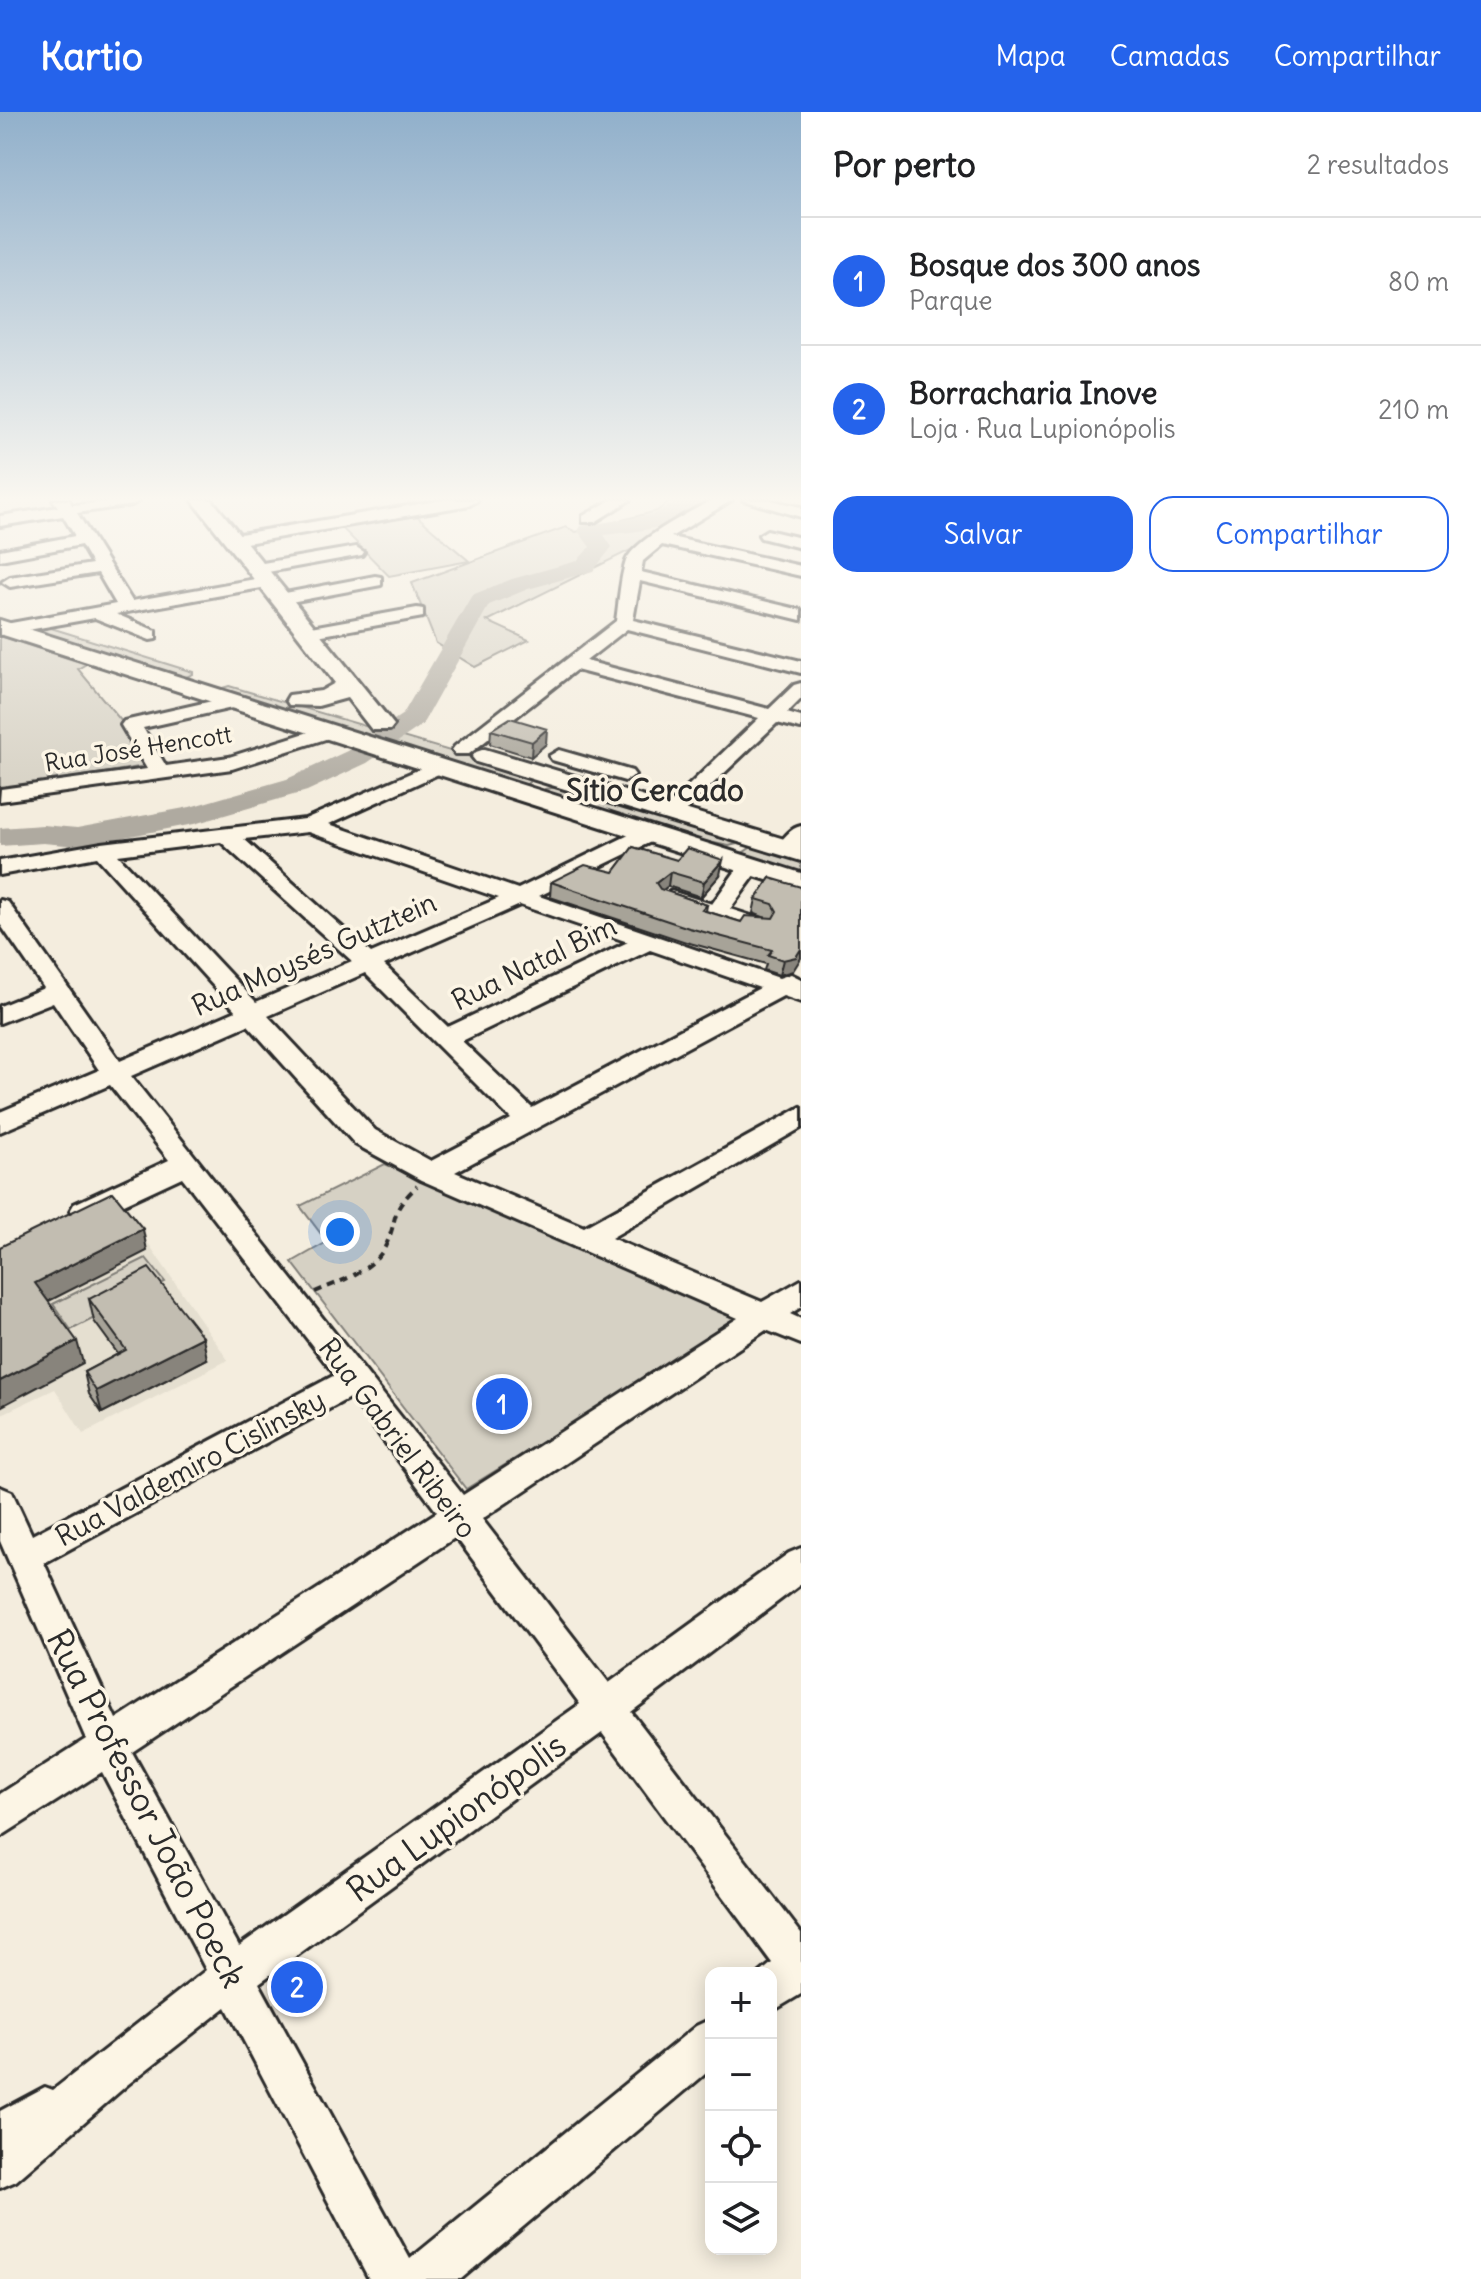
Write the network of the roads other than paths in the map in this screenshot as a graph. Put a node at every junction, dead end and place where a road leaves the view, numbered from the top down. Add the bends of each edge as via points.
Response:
1 (123, 601) edge
2 (162, 601) edge
3 (282, 601) edge
4 (627, 601) edge
5 (743, 601) edge
6 (127, 607) junction
7 (97, 613) junction
8 (417, 613) dead end
9 (801, 615) edge
10 (47, 621) junction
11 (2, 623) edge
12 (624, 623) junction
13 (306, 633) junction
14 (150, 635) dead end
15 (575, 664) junction
16 (801, 667) edge
17 (197, 668) junction
18 (175, 683) junction
19 (347, 684) junction
20 (801, 689) edge
21 (226, 692) junction
22 (298, 700) junction
23 (773, 716) junction
24 (801, 723) edge
25 (382, 726) junction
26 (328, 732) junction
27 (401, 743) junction
28 (462, 750) junction
29 (438, 767) junction
30 (556, 771) junction
31 (159, 772) junction
32 (625, 775) dead end
33 (1, 795) edge
34 (672, 812) junction
35 (310, 825) junction
36 (738, 833) junction
37 (649, 834) junction
38 (226, 835) junction
39 (796, 844) edge
40 (102, 850) junction
41 (718, 856) junction
42 (750, 867) junction
43 (0, 868) edge
44 (801, 882) edge
45 (667, 896) edge
46 (519, 897) junction
47 (0, 907) edge
48 (717, 912) junction
49 (759, 926) edge
50 (648, 942) junction
51 (368, 963) junction
52 (795, 986) edge
53 (58, 991) junction
54 (250, 1014) junction
55 (0, 1015) edge
56 (445, 1039) junction
57 (115, 1073) junction
58 (801, 1116) edge
59 (529, 1121) junction
60 (0, 1123) edge
61 (185, 1164) junction
62 (431, 1173) junction
63 (57, 1224) edge
64 (584, 1240) junction
65 (801, 1292) edge
66 (764, 1315) junction
67 (801, 1332) edge
68 (356, 1379) junction
69 (0, 1502) edge
70 (457, 1517) junction
71 (24, 1556) junction
72 (801, 1564) edge
73 (605, 1709) junction
74 (109, 1747) junction
75 (0, 1817) edge
76 (801, 1967) edge
77 (231, 1977) junction
78 (777, 1986) edge
79 (705, 2046) edge
80 (111, 2069) junction
81 (0, 2136) edge
82 (0, 2165) edge
83 (395, 2279) edge
84 (424, 2279) edge

1 - 6 street
2 - 6 street
3 - 13 main road
4 - 12 street
5 - 9 street
6 - 7 street
7 - 10 street
7 - 14 street
8 - 13 street
10 - 11 main road
10 - 17 main road
11 - 18 main road
12 - 15 street
12 - 16 street
13 - 19 main road
15 - 23 street
15 - 28 street
17 - 18 main road via 202,673 197,681
17 - 21 main road
18 - 21 main road
19 - 22 main road via 335,695
19 - 25 main road
20 - 23 street
21 - 22 main road
21 - 26 main road
21 - 31 street via 131,725
22 - 25 main road
23 - 24 street
23 - 34 street
25 - 27 main road
26 - 27 main road via 357,741
26 - 31 street, Rua José Hencott via 232,763
27 - 28 main road
27 - 29 main road
28 - 30 main road
29 - 30 main road
29 - 35 street
30 - 32 street
30 - 34 main road
30 - 37 main road
31 - 33 street, Rua José Hencott
34 - 36 main road
35 - 38 street
35 - 46 street
36 - 39 main road
36 - 41 main road via 741,848
37 - 41 main road
37 - 46 street, Rua Moysés Gutztein
38 - 40 street
38 - 51 street
40 - 43 street
40 - 54 street
41 - 42 main road
42 - 44 main road
42 - 48 street
45 - 48 street
46 - 50 street
46 - 51 street, Rua Moysés Gutztein
47 - 53 street, Rua Gabriel Ribeiro
48 - 49 street
50 - 52 street
50 - 56 street, Rua Natal Bim
51 - 54 street, Rua Moysés Gutztein
51 - 56 street
52 - 59 street
53 - 55 street
53 - 57 street, Rua Gabriel Ribeiro
54 - 57 street, Rua Moysés Gutztein
54 - 62 street via 365,1137
56 - 59 street
57 - 60 street, Rua Moysés Gutztein
57 - 61 street, Rua Gabriel Ribeiro
58 - 64 street
59 - 62 street
61 - 63 street
61 - 68 street, Rua Gabriel Ribeiro
62 - 64 street
64 - 66 street
65 - 66 street
66 - 67 street
66 - 70 street
68 - 70 street, Rua Gabriel Ribeiro
68 - 71 street, Rua Valdemiro Cislinsky
69 - 71 street, Rua Professor João Poeck
70 - 73 street, Rua Gabriel Ribeiro
70 - 74 street
71 - 74 street, Rua Professor João Poeck
72 - 73 street, Rua Lupionópolis
73 - 76 street, Rua Gabriel Ribeiro
73 - 77 street, Rua Lupionópolis
74 - 75 street
74 - 77 street, Rua Professor João Poeck
76 - 78 street
77 - 80 street, Rua Lupionópolis
77 - 83 street, Rua Professor João Poeck
79 - 84 street
80 - 81 street, Rua Lupionópolis
80 - 82 street, Rua Lupionópolis

